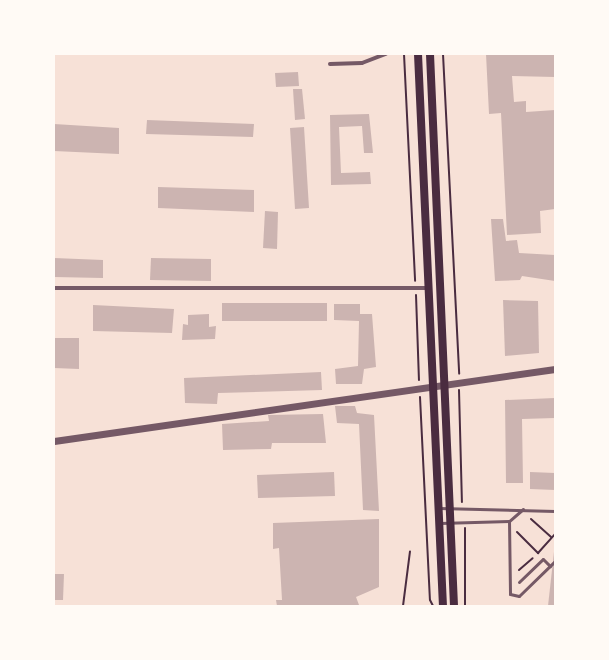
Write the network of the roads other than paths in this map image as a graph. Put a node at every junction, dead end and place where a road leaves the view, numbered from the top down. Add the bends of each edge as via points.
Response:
1 (386, 54) edge
2 (418, 54) edge
3 (430, 54) edge
4 (330, 64) dead end
5 (54, 288) edge
6 (428, 288) junction
7 (555, 369) edge
8 (445, 383) junction
9 (433, 384) junction
10 (54, 441) edge
11 (439, 508) junction
12 (450, 508) junction
13 (523, 509) junction
14 (555, 511) edge
15 (451, 522) junction
16 (509, 522) junction
17 (440, 523) junction
18 (555, 561) edge
19 (550, 566) junction
20 (519, 582) dead end
21 (442, 606) edge
22 (454, 606) edge

1 - 4 street via 362,63
2 - 6 main road
3 - 8 main road
5 - 6 street
6 - 9 main road
7 - 8 street
8 - 9 street
8 - 12 main road
9 - 10 street
9 - 11 main road
11 - 12 lane
11 - 17 main road
12 - 13 lane
12 - 15 main road
13 - 14 lane
13 - 16 lane
15 - 16 lane
15 - 17 lane
15 - 22 main road
16 - 19 lane via 510,594 519,596
17 - 21 main road
18 - 19 lane
19 - 20 lane via 543,559

